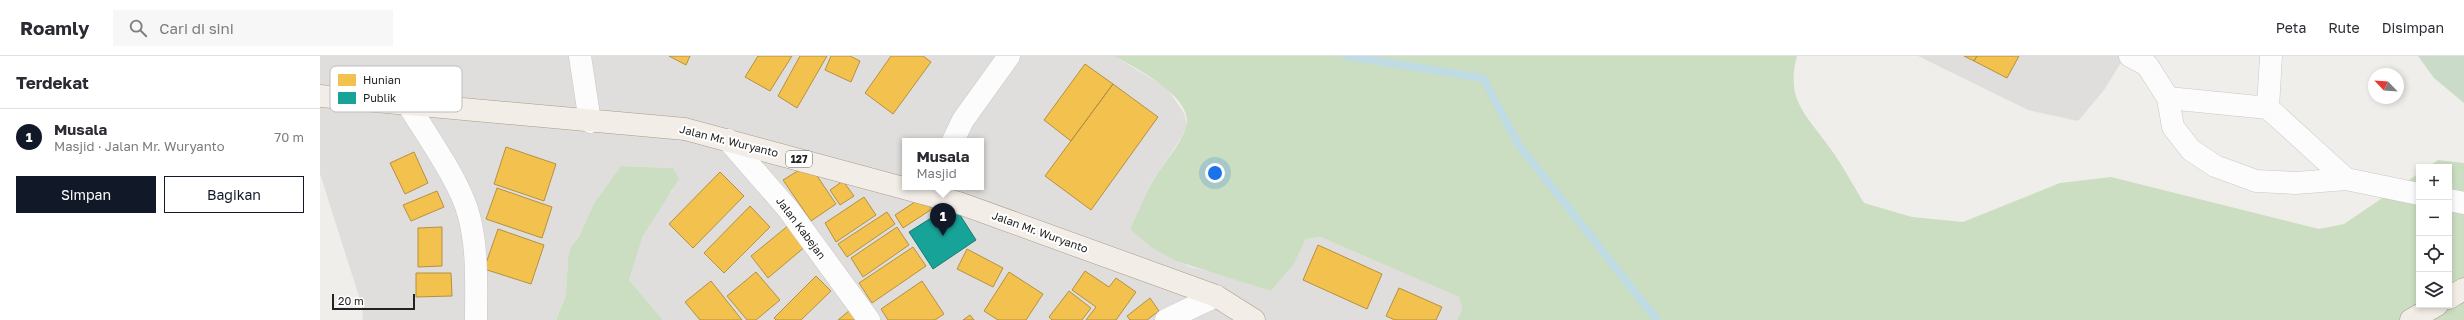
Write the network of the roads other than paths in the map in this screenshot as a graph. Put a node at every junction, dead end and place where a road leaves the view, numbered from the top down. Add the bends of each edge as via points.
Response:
1 (580, 56) edge
2 (1009, 56) edge
3 (2130, 56) edge
4 (2272, 56) edge
5 (320, 96) edge
6 (330, 97) edge
7 (2168, 98) junction
8 (2268, 108) junction
9 (462, 111) edge
10 (413, 112) edge
11 (590, 122) junction
12 (954, 138) edge
13 (728, 140) junction
14 (2346, 179) junction
15 (902, 182) edge
16 (935, 190) edge
17 (2416, 193) edge
18 (956, 195) edge
19 (2452, 201) edge
20 (2464, 203) edge
21 (2464, 289) edge
22 (1216, 296) junction
23 (2452, 296) edge
24 (2432, 308) edge
25 (476, 320) edge
26 (869, 320) edge
27 (1166, 320) edge
28 (1254, 320) edge
29 (2411, 320) edge

1 - 11 street
2 - 12 street via 963,120
3 - 7 street via 2146,65
4 - 8 street
5 - 6 main road, Jalan Mr. Wuryanto / 127
7 - 8 street
7 - 14 street via 2172,127 2191,150 2215,166 2256,182 2296,183
8 - 14 street
9 - 11 main road, Jalan Mr. Wuryanto / 127
10 - 25 street via 452,177 469,215 476,260
11 - 13 main road, Jalan Mr. Wuryanto / 127 via 685,129
13 - 15 main road, Jalan Mr. Wuryanto / 127
13 - 26 street, Jalan Kabejan via 788,209
14 - 17 street
16 - 18 main road, Jalan Mr. Wuryanto / 127
18 - 22 main road, Jalan Mr. Wuryanto / 127
19 - 20 street
21 - 23 main road
22 - 27 street
22 - 28 main road, Jalan Mr. Wuryanto / 127
24 - 29 main road

